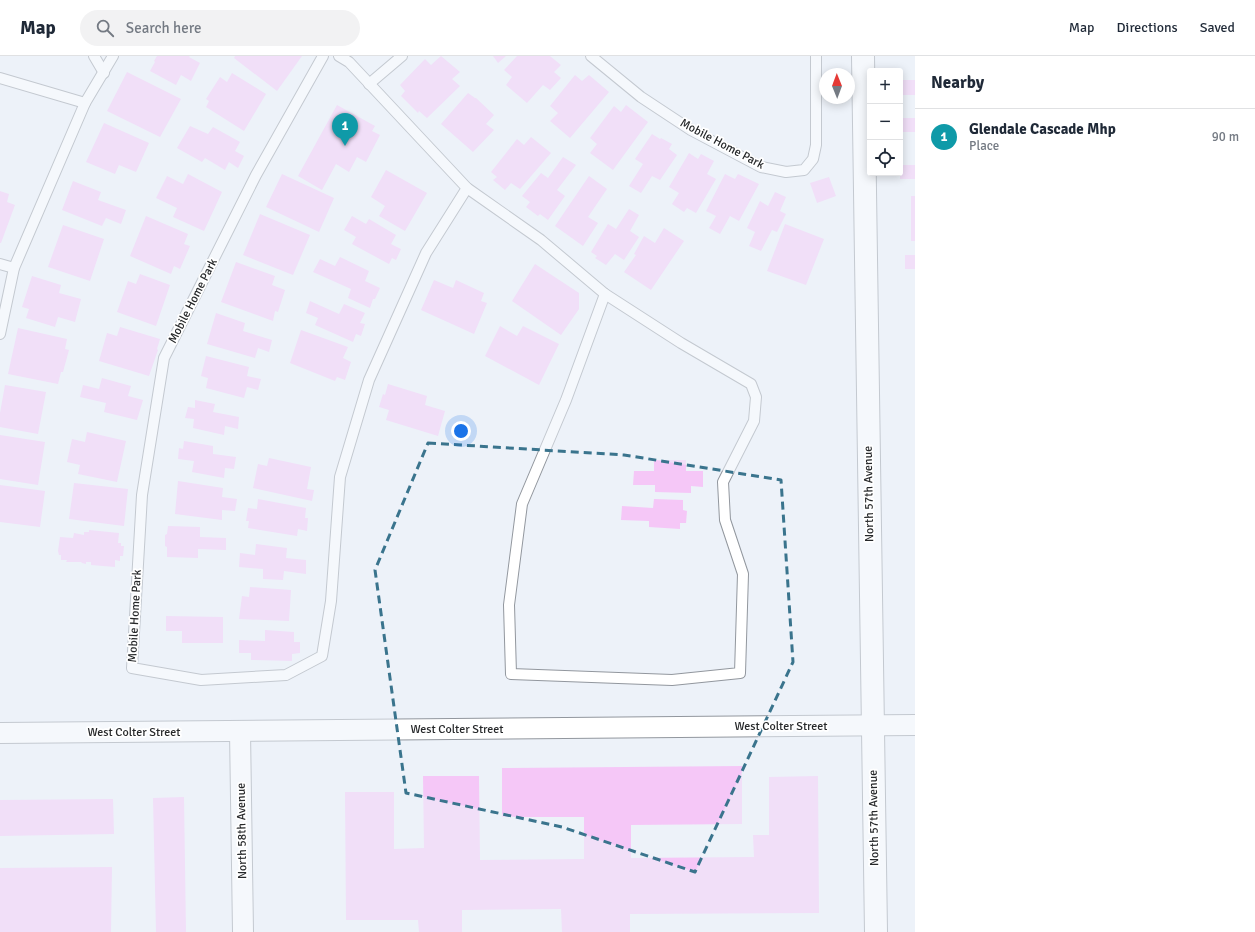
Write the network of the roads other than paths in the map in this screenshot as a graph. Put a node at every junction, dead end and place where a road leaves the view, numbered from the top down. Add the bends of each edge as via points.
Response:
1 (94, 56) edge
2 (114, 56) edge
3 (323, 56) edge
4 (339, 56) edge
5 (402, 56) edge
6 (591, 56) edge
7 (816, 56) edge
8 (863, 56) edge
9 (104, 72) junction
10 (0, 78) edge
11 (369, 84) junction
12 (85, 103) junction
13 (467, 188) junction
14 (0, 264) edge
15 (14, 268) junction
16 (605, 294) junction
17 (0, 334) edge
18 (873, 725) junction
19 (915, 725) edge
20 (240, 731) junction
21 (0, 733) edge
22 (243, 932) edge
23 (876, 932) edge

1 - 9 lane
2 - 9 lane
3 - 13 lane, Mobile Home Park via 256,175 164,358 142,495 132,668 201,680 286,675 322,656 331,601 340,477 369,380 426,253
4 - 11 lane via 349,62
5 - 11 lane
6 - 7 lane, Mobile Home Park via 641,97 691,130 761,167 786,172 804,170 813,159 816,145
8 - 18 street, North 57th Avenue
9 - 12 lane
10 - 12 lane
11 - 13 lane
12 - 15 lane
13 - 16 lane via 540,240
14 - 15 lane
15 - 17 lane
16 - 16 lane via 680,343 751,384 756,397 754,421 723,482 725,520 743,574 740,673 672,680 511,674 509,605 522,504 566,400
18 - 19 street, West Colter Street
18 - 20 street, West Colter Street
18 - 23 street, North 57th Avenue
20 - 21 street, West Colter Street
20 - 22 street, North 58th Avenue

